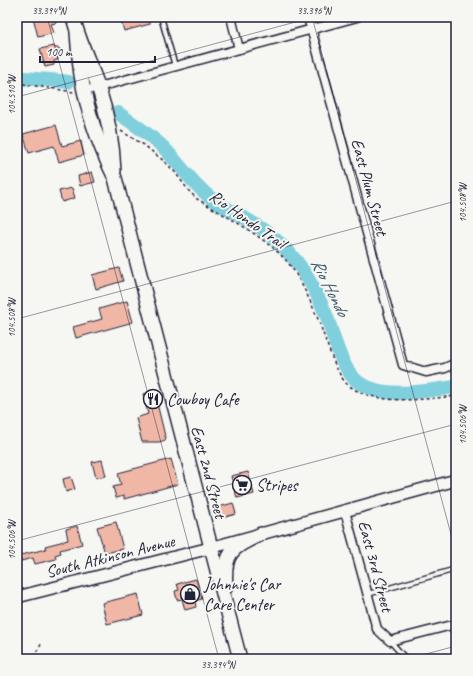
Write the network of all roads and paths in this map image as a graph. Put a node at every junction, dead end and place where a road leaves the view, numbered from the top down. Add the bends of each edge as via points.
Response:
1 (73, 17) edge
2 (161, 17) edge
3 (231, 17) edge
4 (308, 17) edge
5 (357, 17) edge
6 (311, 29) junction
7 (77, 32) junction
8 (239, 49) junction
9 (175, 66) junction
10 (98, 87) junction
11 (84, 91) junction
12 (174, 171) dead end
13 (114, 178) junction
14 (456, 363) edge
15 (456, 396) edge
16 (456, 480) edge
17 (345, 511) junction
18 (261, 534) junction
19 (210, 548) junction
20 (456, 569) edge
21 (368, 594) junction
22 (17, 597) edge
23 (228, 613) junction
24 (456, 624) edge
25 (390, 641) junction
26 (42, 643) dead end
27 (17, 652) edge
28 (20, 658) edge
29 (240, 659) edge
30 (406, 659) edge

1 - 7 main road, East 2nd Street
2 - 9 lane
3 - 8 street
4 - 6 street, East Plum Street
5 - 6 street
6 - 8 street
6 - 14 street, East Plum Street via 403,365 426,372
7 - 10 main road, East 2nd Street
7 - 11 main road, East 2nd Street
8 - 9 street
9 - 10 street
10 - 11 street
10 - 13 main road, East 2nd Street via 112,144
11 - 13 main road, East 2nd Street via 100,146
12 - 15 path, Rio Hondo Trail via 197,199 269,244 294,270 315,312 336,366 347,383 356,390 387,398 409,400
13 - 19 main road, East 2nd Street
16 - 17 main road, South Atkinson Avenue
17 - 18 main road, South Atkinson Avenue
17 - 21 street, East 3rd Street
18 - 19 main road, South Atkinson Avenue
18 - 23 main road via 238,546 227,560 225,577
19 - 22 main road, South Atkinson Avenue
19 - 23 main road, East 2nd Street
20 - 21 lane
21 - 25 street, East 3rd Street via 377,629
23 - 29 main road, East 2nd Street
24 - 25 street
25 - 30 lane
26 - 28 path via 35,654
27 - 28 path

